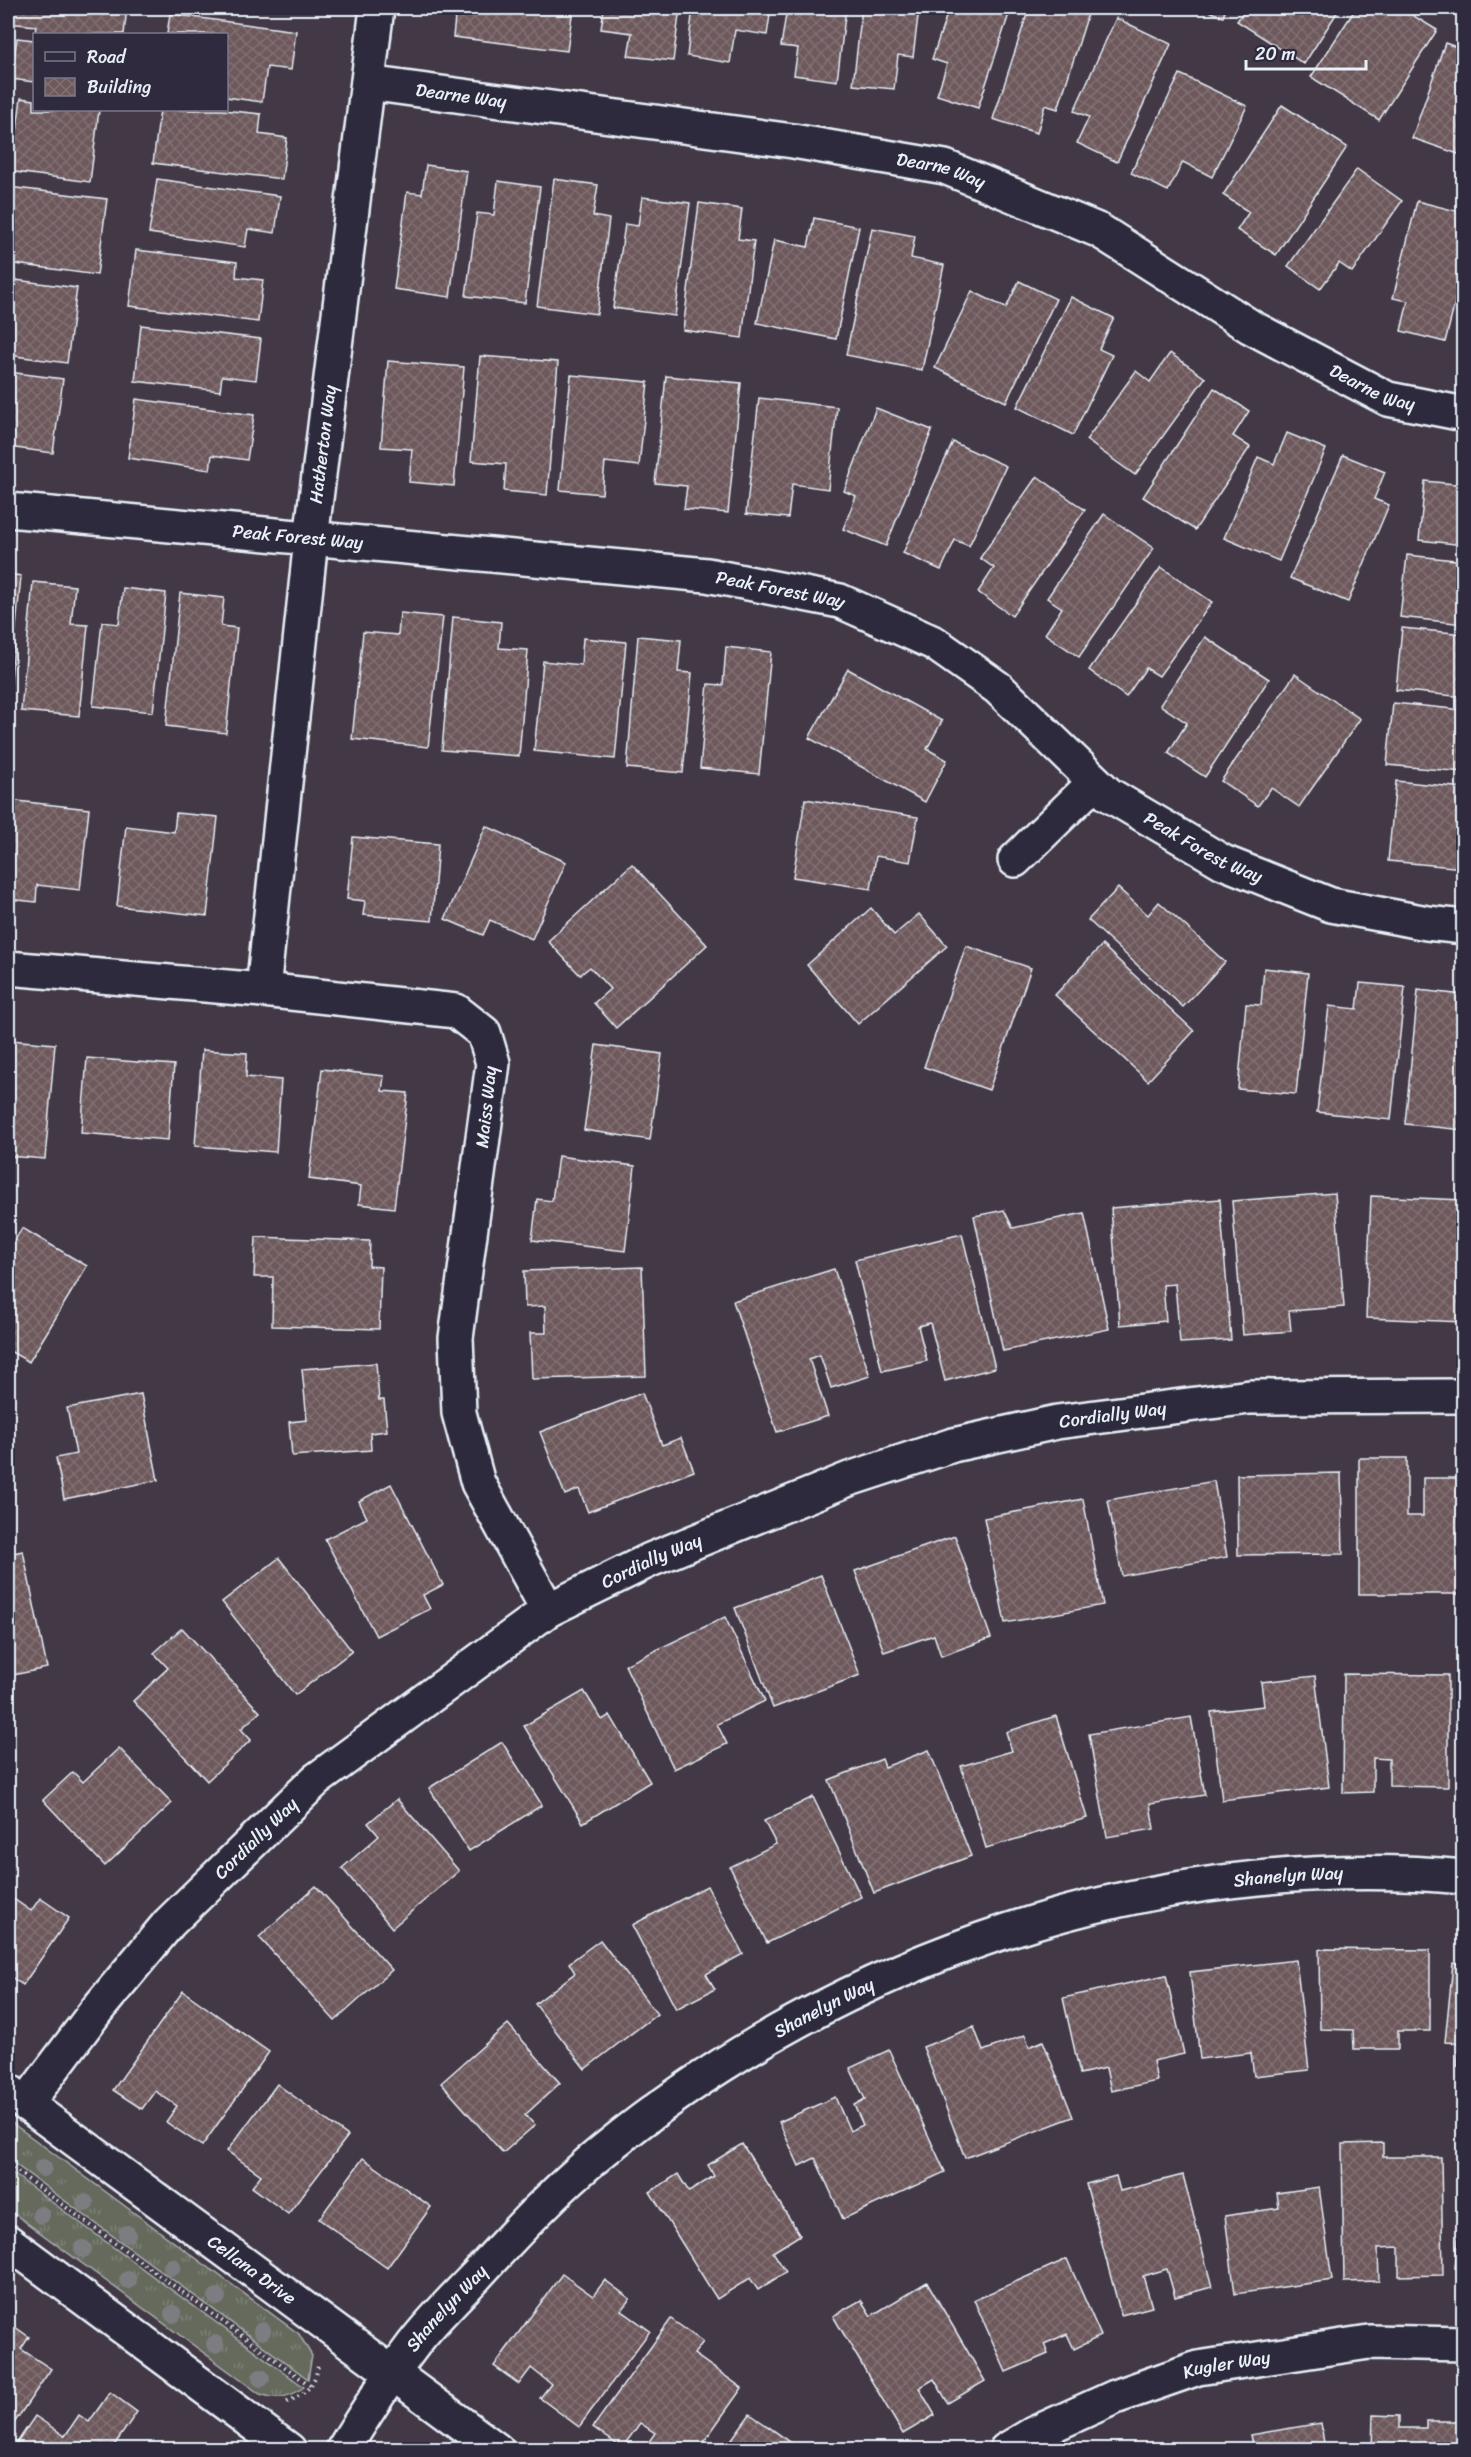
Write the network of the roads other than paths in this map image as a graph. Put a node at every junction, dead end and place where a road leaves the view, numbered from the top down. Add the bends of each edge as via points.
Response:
1 (377, 8) edge
2 (368, 83) junction
3 (1464, 414) edge
4 (8, 510) edge
5 (311, 539) junction
6 (1095, 782) junction
7 (1016, 860) dead end
8 (1464, 927) edge
9 (8, 968) edge
10 (263, 990) junction
11 (1464, 1396) edge
12 (548, 1610) junction
13 (1464, 1877) edge
14 (17, 2098) edge
15 (8, 2242) edge
16 (1464, 2344) edge
17 (393, 2373) junction
18 (290, 2450) edge
19 (343, 2450) edge
20 (497, 2450) edge
21 (1005, 2450) edge

1 - 2 street, Hatherton Way
2 - 3 street, Dearne Way via 793,141 945,167 1100,231 1251,327 1388,399
2 - 5 street, Hatherton Way
4 - 5 street, Peak Forest Way
5 - 6 street, Peak Forest Way via 707,575 840,601 934,644 998,688
5 - 10 street, Hatherton Way
6 - 7 street
6 - 8 street, Peak Forest Way via 1108,794 1223,862 1320,901
9 - 10 street, Maiss Way
10 - 12 street, Maiss Way via 456,1011 484,1033 493,1064 456,1338 459,1413 478,1483
11 - 12 street, Cordially Way via 1250,1397 1057,1422 953,1445 849,1479 650,1560
12 - 14 street, Cordially Way via 316,1780 169,1923 96,2012
13 - 17 street, Shanelyn Way via 1407,1872 1312,1873 1227,1881 1100,1904 972,1943 860,1988 767,2036 603,2150 534,2212 420,2337
14 - 17 street, Cellana Drive
15 - 18 street
16 - 21 street, Kugler Way via 1369,2342 1198,2368 1115,2397
17 - 19 street, Shanelyn Way
17 - 20 street, Cellana Drive

